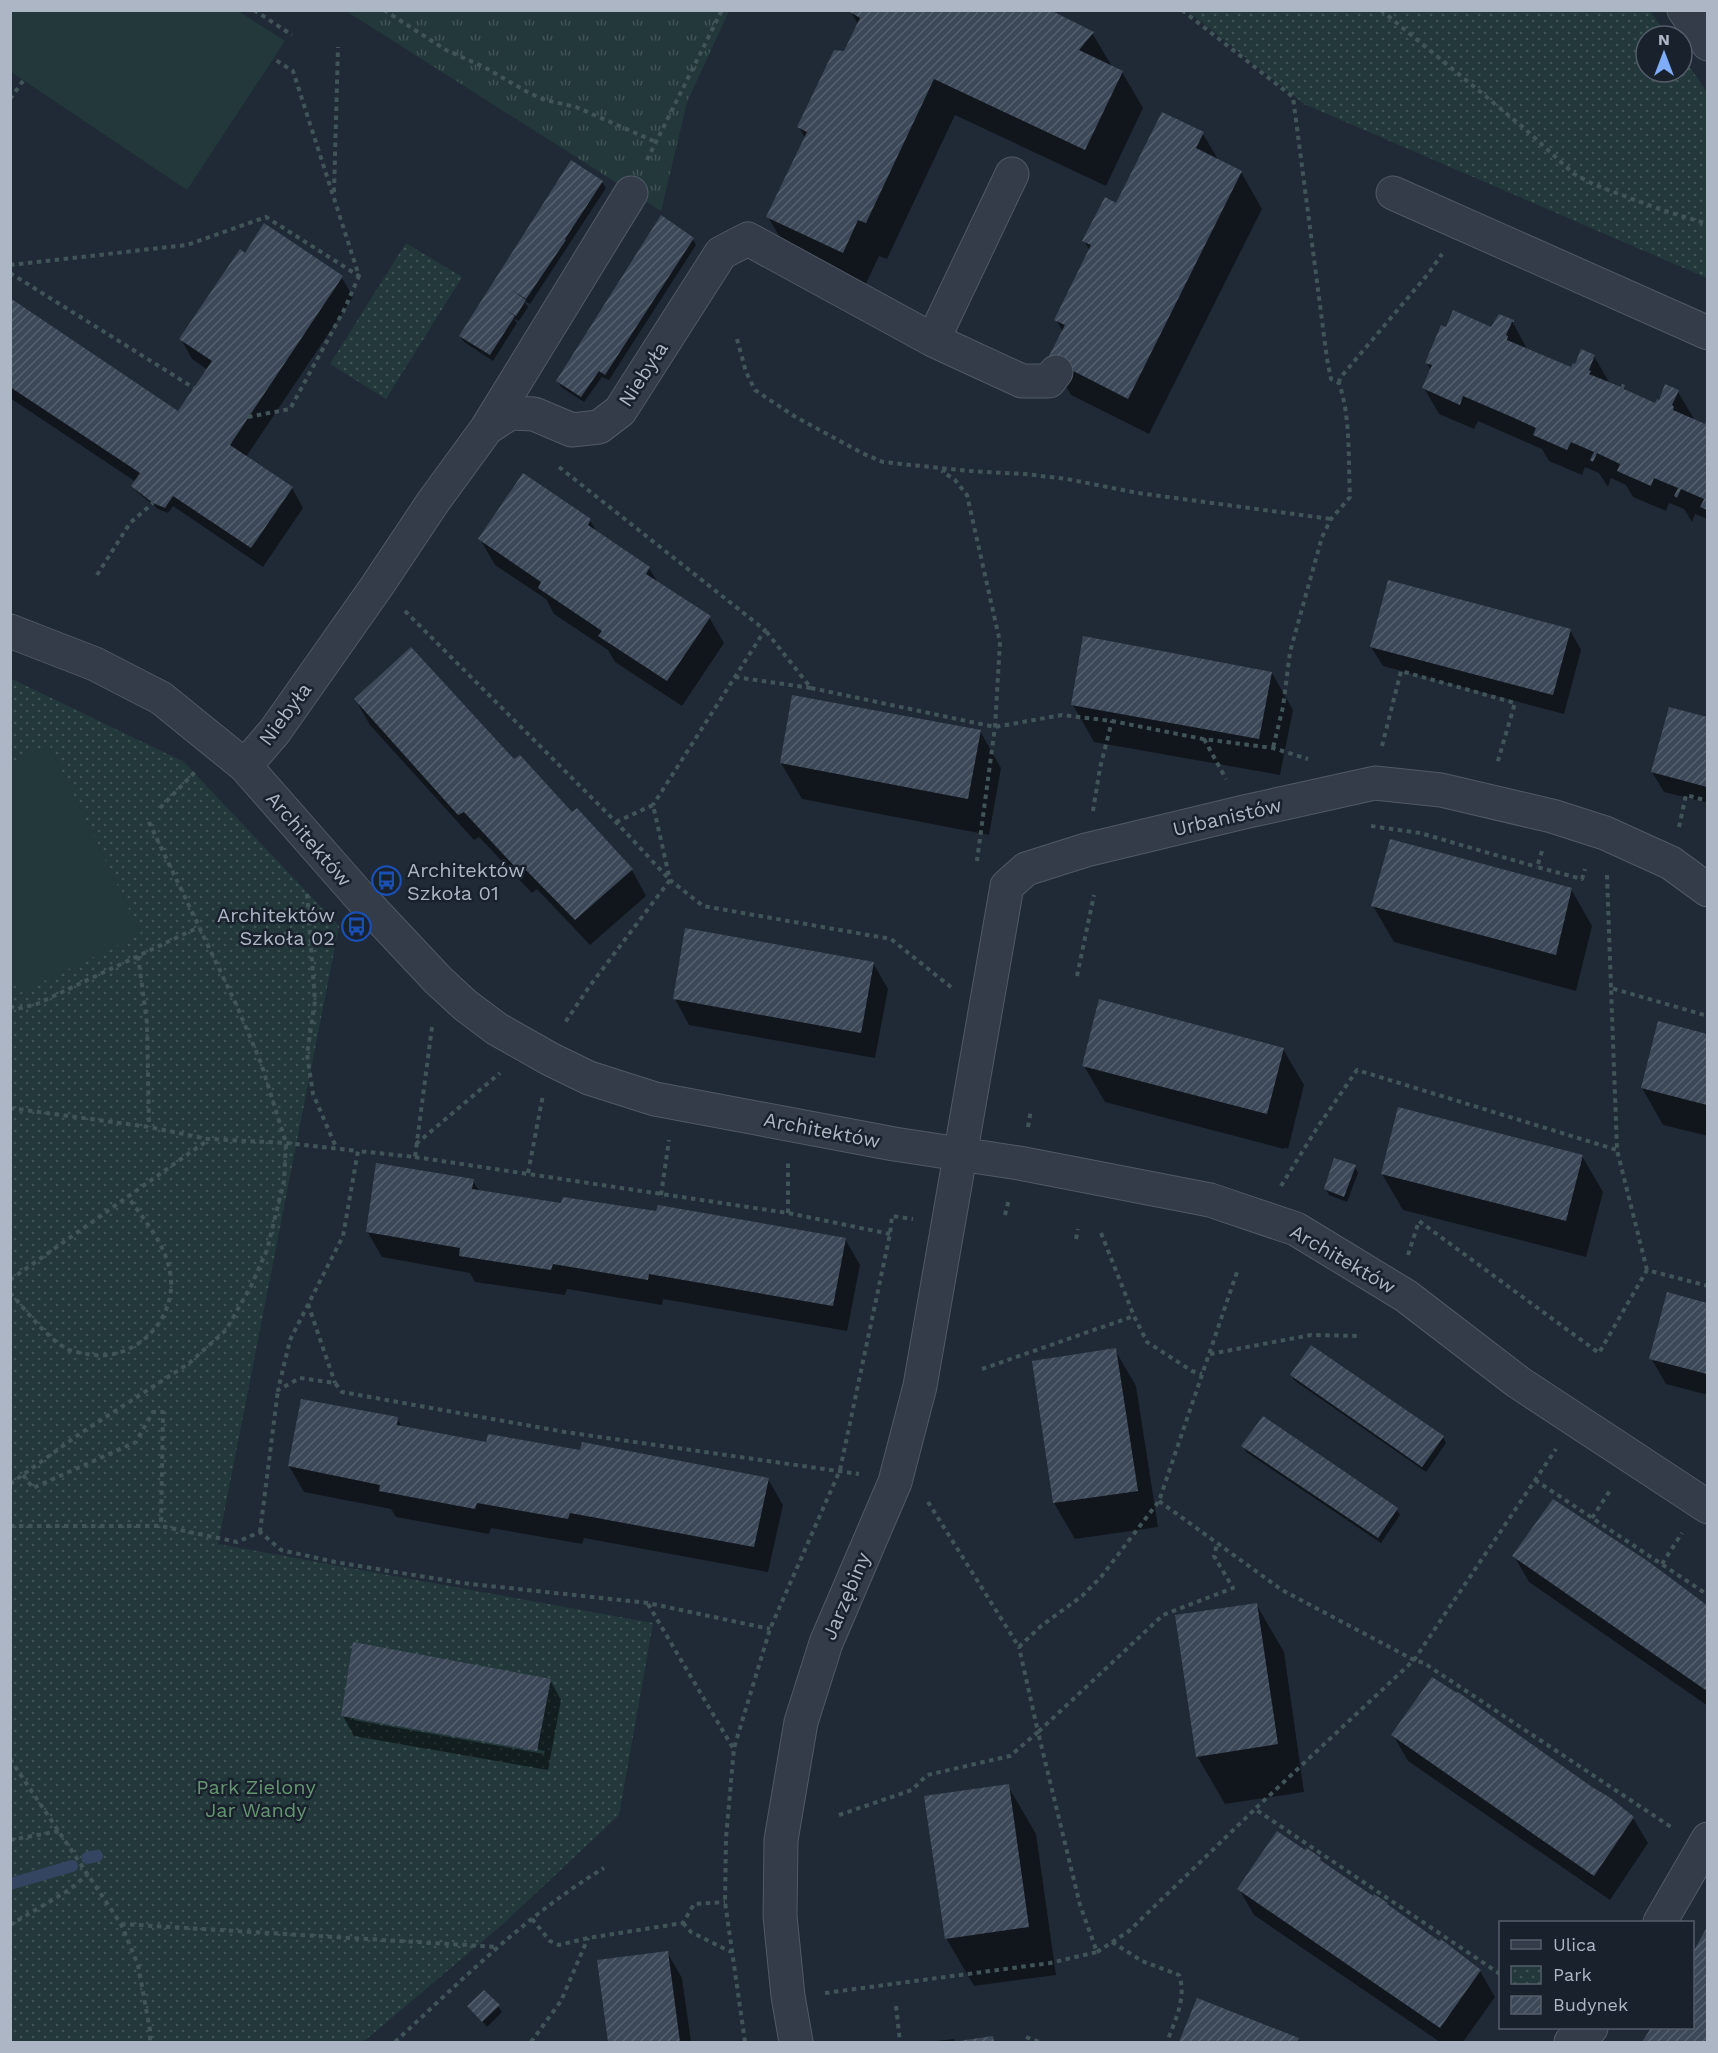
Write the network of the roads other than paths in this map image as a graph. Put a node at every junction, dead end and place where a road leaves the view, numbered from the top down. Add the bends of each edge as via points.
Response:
1 (1684, 10) edge
2 (1707, 44) edge
3 (1012, 174) dead end
4 (631, 193) road end
5 (1393, 194) dead end
6 (1707, 333) edge
7 (933, 340) junction
8 (1056, 372) dead end
9 (487, 428) junction
10 (10, 631) edge
11 (245, 766) junction
12 (1707, 890) edge
13 (961, 1155) junction
14 (1697, 1517) edge
15 (1707, 1840) edge
16 (1661, 1921) edge
17 (1590, 2029) edge
18 (796, 2043) edge
19 (1571, 2043) edge

1 - 2 street
3 - 7 street
4 - 9 street
5 - 6 street
7 - 8 street via 1022,381 1049,381
7 - 9 street, Niebyła via 748,239 721,253 620,411 599,427 572,430 534,414 510,413
9 - 11 street, Niebyła via 274,731
10 - 11 street, Architektów via 95,664 161,698
11 - 13 street, Architektów via 438,980 481,1017 525,1045 589,1078 656,1099
12 - 13 street, Urbanistów via 1671,863 1605,833 1487,800 1431,788 1375,783 1086,850 1026,869 1007,886
13 - 14 street, Architektów via 1210,1200 1296,1229 1406,1296
13 - 18 street, Jarzębiny via 920,1386 896,1482 826,1643 801,1722 781,1840 780,1916
15 - 16 street
17 - 19 street

